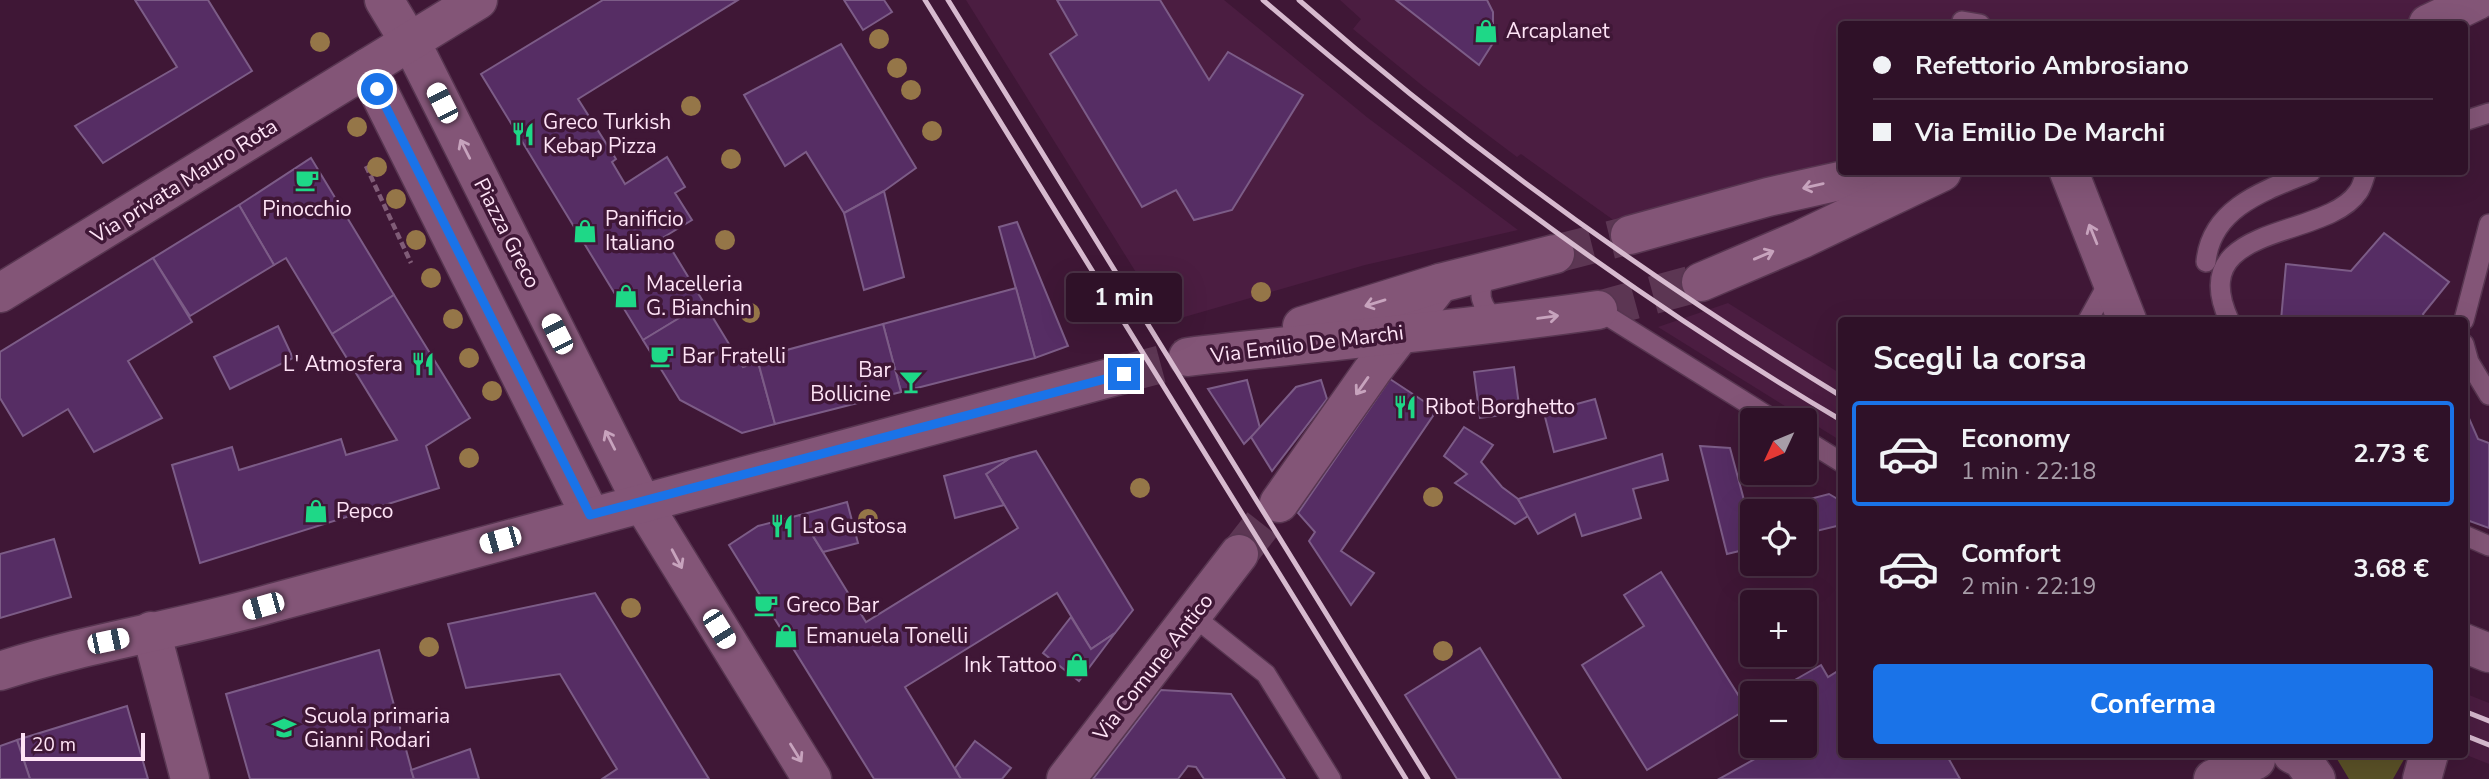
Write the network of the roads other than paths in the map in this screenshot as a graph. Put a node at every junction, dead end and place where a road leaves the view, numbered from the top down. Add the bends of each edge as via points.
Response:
1 (384, 0) edge
2 (478, 0) edge
3 (2478, 0) edge
4 (2434, 21) edge
5 (410, 42) junction
6 (367, 68) junction
7 (2489, 113) edge
8 (2468, 120) edge
9 (1867, 175) edge
10 (1936, 175) edge
11 (2070, 175) edge
12 (2304, 175) edge
13 (2365, 175) edge
14 (2489, 224) edge
15 (1630, 235) tunnel mouth
16 (1556, 254) tunnel mouth
17 (2206, 262) dead end
18 (1491, 270) junction
19 (2111, 279) junction
20 (1701, 282) tunnel mouth
21 (1440, 283) junction
22 (0, 293) edge
23 (1598, 310) joint
24 (2090, 317) edge
25 (2126, 317) edge
26 (2228, 317) edge
27 (2465, 317) edge
28 (1499, 324) junction
29 (1404, 332) junction
30 (2468, 358) edge
31 (1124, 374) tunnel mouth
32 (2489, 395) edge
33 (1755, 408) edge
34 (1817, 447) edge
35 (1838, 460) edge
36 (641, 501) junction
37 (1279, 503) tunnel mouth
38 (590, 515) junction
39 (2468, 537) edge
40 (2489, 546) edge
41 (1239, 554) tunnel mouth
42 (1192, 615) junction
43 (151, 631) junction
44 (0, 671) edge
45 (2428, 758) edge
46 (2265, 762) edge
47 (190, 779) edge
48 (812, 779) edge
49 (1066, 779) edge
50 (1331, 779) edge
51 (2213, 779) edge
52 (2316, 779) edge
53 (2422, 779) edge

1 - 5 street, Piazza Greco
2 - 5 street
3 - 4 street
5 - 6 street
36 -> 5 street, Piazza Greco
6 - 22 street, Via privata Mauro Rota
6 - 38 street
7 - 8 lane
9 -> 15 street
20 -> 10 street
19 -> 11 street
12 - 17 lane via 2233,210 2208,242
13 - 26 lane via 2358,192 2344,204 2257,240 2235,254 2222,276 2219,298
14 - 27 lane
16 - 18 street, Via Emilio De Marchi
18 - 21 street, Via Emilio De Marchi
18 - 28 lane via 1483,279 1481,299 1483,309
19 - 24 lane
19 - 25 street
21 - 29 street
21 -> 29 street, Via Emilio De Marchi via 1188,357
28 -> 23 street, Via Emilio De Marchi
23 - 33 lane, Via Emilio De Marchi
28 - 29 street, Via Emilio De Marchi
29 -> 37 street
30 - 32 lane
31 - 36 street
34 - 35 lane
36 - 38 street
36 -> 48 street, Piazza Greco
38 - 43 street via 236,613
39 - 40 lane
41 - 42 street, Via Comune Antico
42 - 49 street, Via Comune Antico
42 - 50 lane via 1266,674
43 - 44 street via 64,650
43 - 47 street
45 - 53 street
46 - 51 street
46 - 52 street via 2302,759

